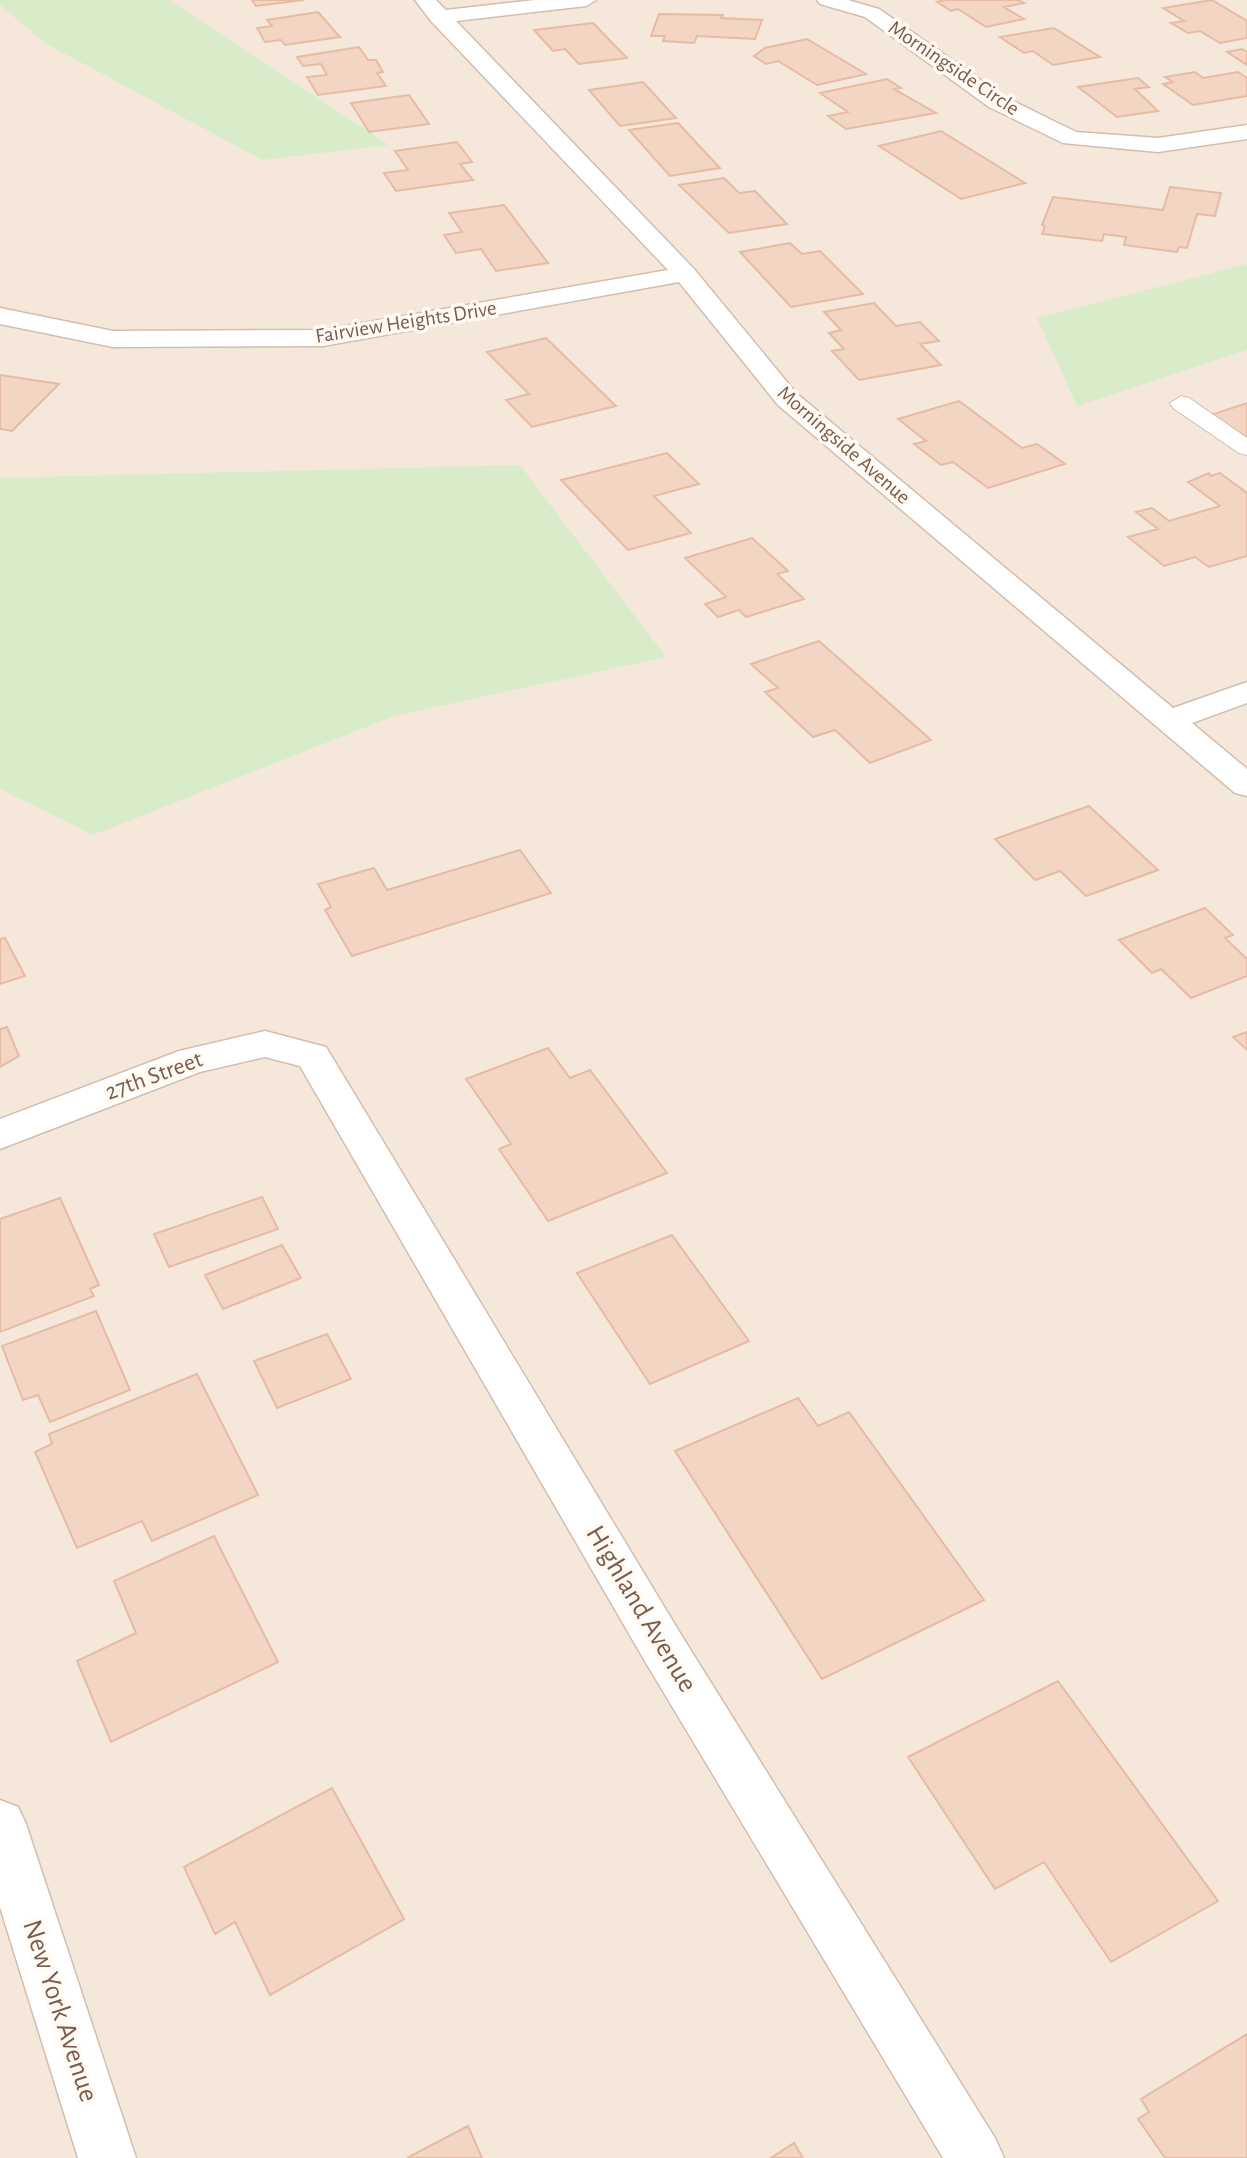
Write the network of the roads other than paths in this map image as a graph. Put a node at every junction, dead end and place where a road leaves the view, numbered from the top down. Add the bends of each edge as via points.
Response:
1 (586, 0) edge
2 (827, 0) edge
3 (431, 9) edge
4 (1247, 132) edge
5 (685, 274) junction
6 (0, 316) edge
7 (1181, 402) dead end
8 (1247, 448) edge
9 (1247, 692) edge
10 (1169, 720) junction
11 (1247, 786) edge
12 (313, 1056) joint
13 (0, 1135) edge
14 (0, 1824) edge
15 (107, 2158) edge
16 (975, 2158) edge

1 - 3 street
2 - 4 street, Morningside Circle via 872,13 997,102 1071,138 1158,145
3 - 5 street, Morningside Avenue
5 - 6 street, Fairview Heights Drive via 323,338 113,339
5 - 10 street, Morningside Avenue via 787,399
7 - 8 lane
9 - 10 street
10 - 11 street, Morningside Avenue
12 - 13 street, 27th Street via 265,1044 192,1059
12 - 16 street, Highland Avenue via 663,1648
14 - 15 street, New York Avenue

